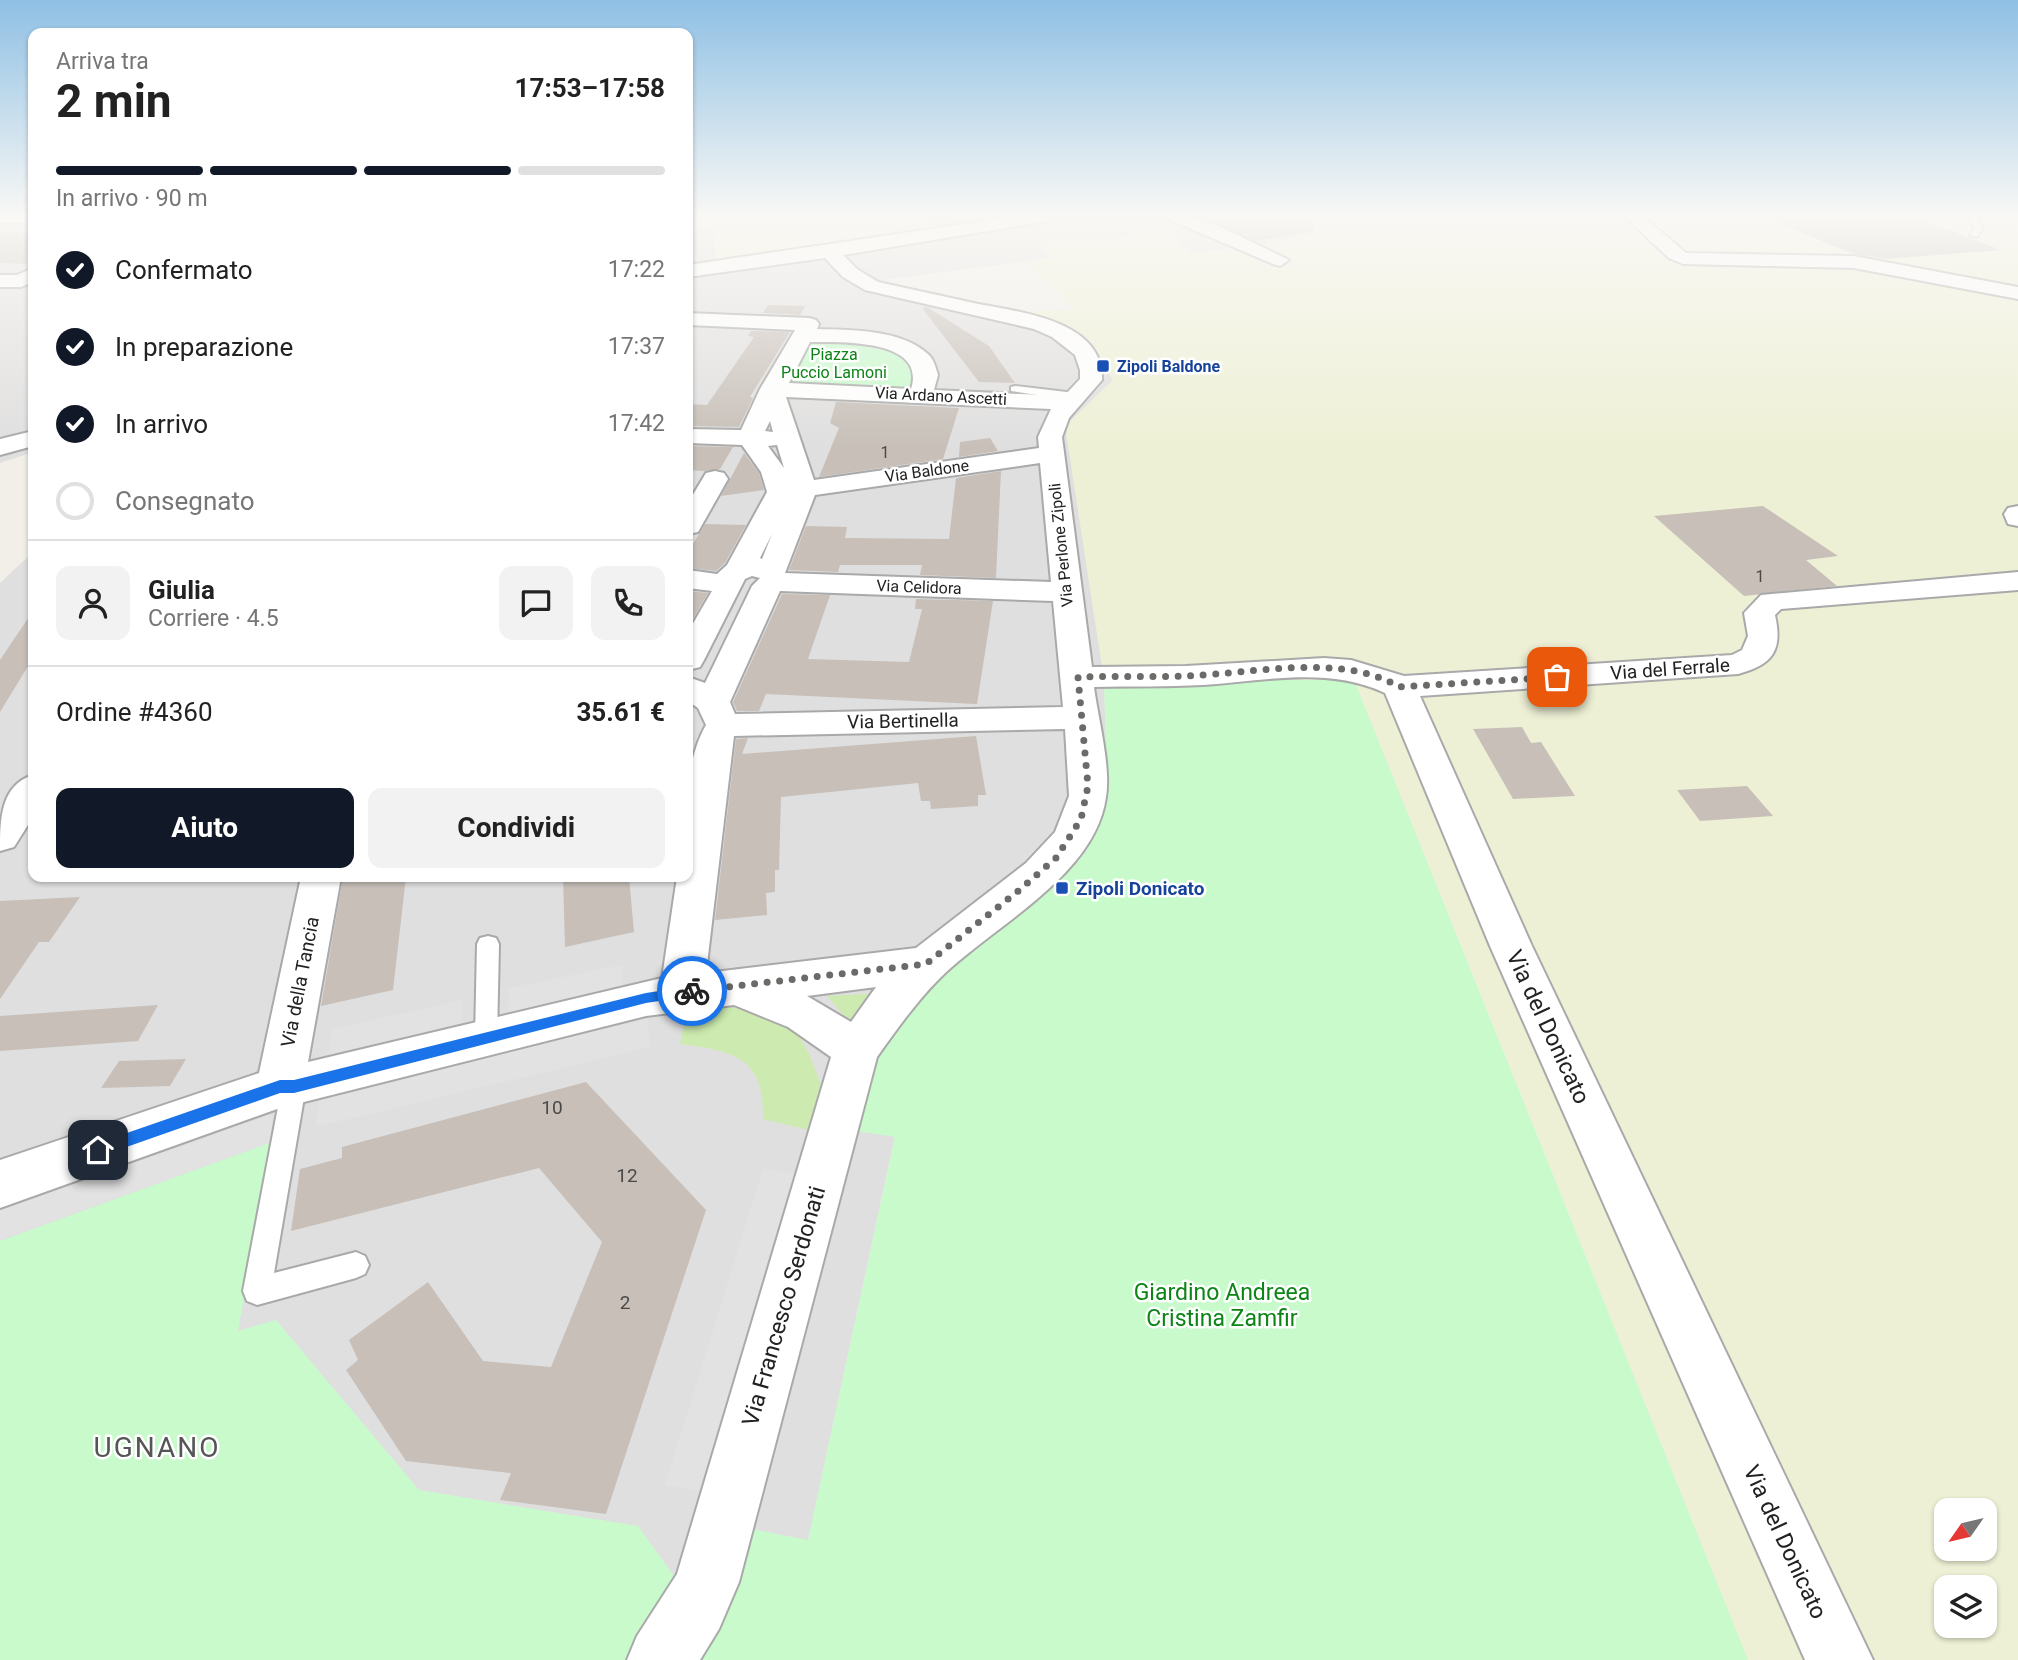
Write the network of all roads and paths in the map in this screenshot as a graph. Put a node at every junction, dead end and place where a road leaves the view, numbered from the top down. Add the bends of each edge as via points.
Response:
1 (901, 293) edge
2 (693, 319) edge
3 (806, 329) junction
4 (772, 389) junction
5 (1014, 389) dead end
6 (920, 395) junction
7 (1072, 400) junction
8 (693, 436) edge
9 (749, 438) junction
10 (28, 439) edge
11 (788, 440) junction
12 (0, 447) edge
13 (1051, 454) junction
14 (715, 479) dead end
15 (804, 489) junction
16 (693, 517) edge
17 (693, 579) edge
18 (733, 580) junction
19 (770, 580) junction
20 (2018, 581) edge
21 (1066, 592) junction
22 (693, 651) edge
23 (1399, 687) junction
24 (1080, 697) junction
25 (705, 721) edge
26 (28, 795) edge
27 (0, 837) edge
28 (693, 867) edge
29 (320, 882) edge
30 (677, 882) edge
31 (692, 882) edge
32 (488, 944) dead end
33 (926, 964) junction
34 (684, 976) junction
35 (732, 986) junction
36 (486, 1038) junction
37 (856, 1050) junction
38 (287, 1086) junction
39 (0, 1184) edge
40 (356, 1265) dead end
41 (661, 1660) edge
42 (1839, 1660) edge

1 - 7 street, Via Perlone Zipoli via 1019,318 1064,335 1086,354 1092,370 1088,386
2 - 3 street
3 - 4 street
3 - 6 street via 896,344 917,355 928,382
4 - 6 street, Via Ardano Ascetti
4 - 9 street
4 - 11 street
5 - 7 lane
6 - 7 street, Via Ardano Ascetti
7 - 13 street, Via Perlone Zipoli via 1052,426
8 - 9 street
9 - 11 street
9 - 18 street via 775,472 780,492
10 - 12 street
11 - 15 street
13 - 15 street, Via Baldone
13 - 21 street, Via Perlone Zipoli
14 - 16 street
15 - 19 street
17 - 18 street, Via Celidora
18 - 19 street, Via Celidora via 746,591
18 - 22 street
19 - 21 street, Via Celidora
19 - 25 street
20 - 23 street, Via del Ferrale via 1772,601 1759,613 1764,636 1756,656 1738,664
21 - 24 street, Via Perlone Zipoli
23 - 24 street via 1383,677 1329,668 1185,676
23 - 42 street, Via del Donicato via 1511,946
24 - 25 street, Via Bertinella
24 - 33 street, Via Perlone Zipoli via 1088,796 1075,833 1040,873
25 - 28 street
26 - 27 street
29 - 38 street, Via della Tancia
30 - 34 street
31 - 34 street
32 - 36 lane
33 - 35 street
33 - 37 street, Via Francesco Serdonati via 892,999
34 - 35 street
34 - 36 street via 646,998
35 - 37 street via 804,1014
36 - 38 street
37 - 41 street, Via Francesco Serdonati via 706,1582
38 - 39 street
38 - 40 lane via 257,1291

